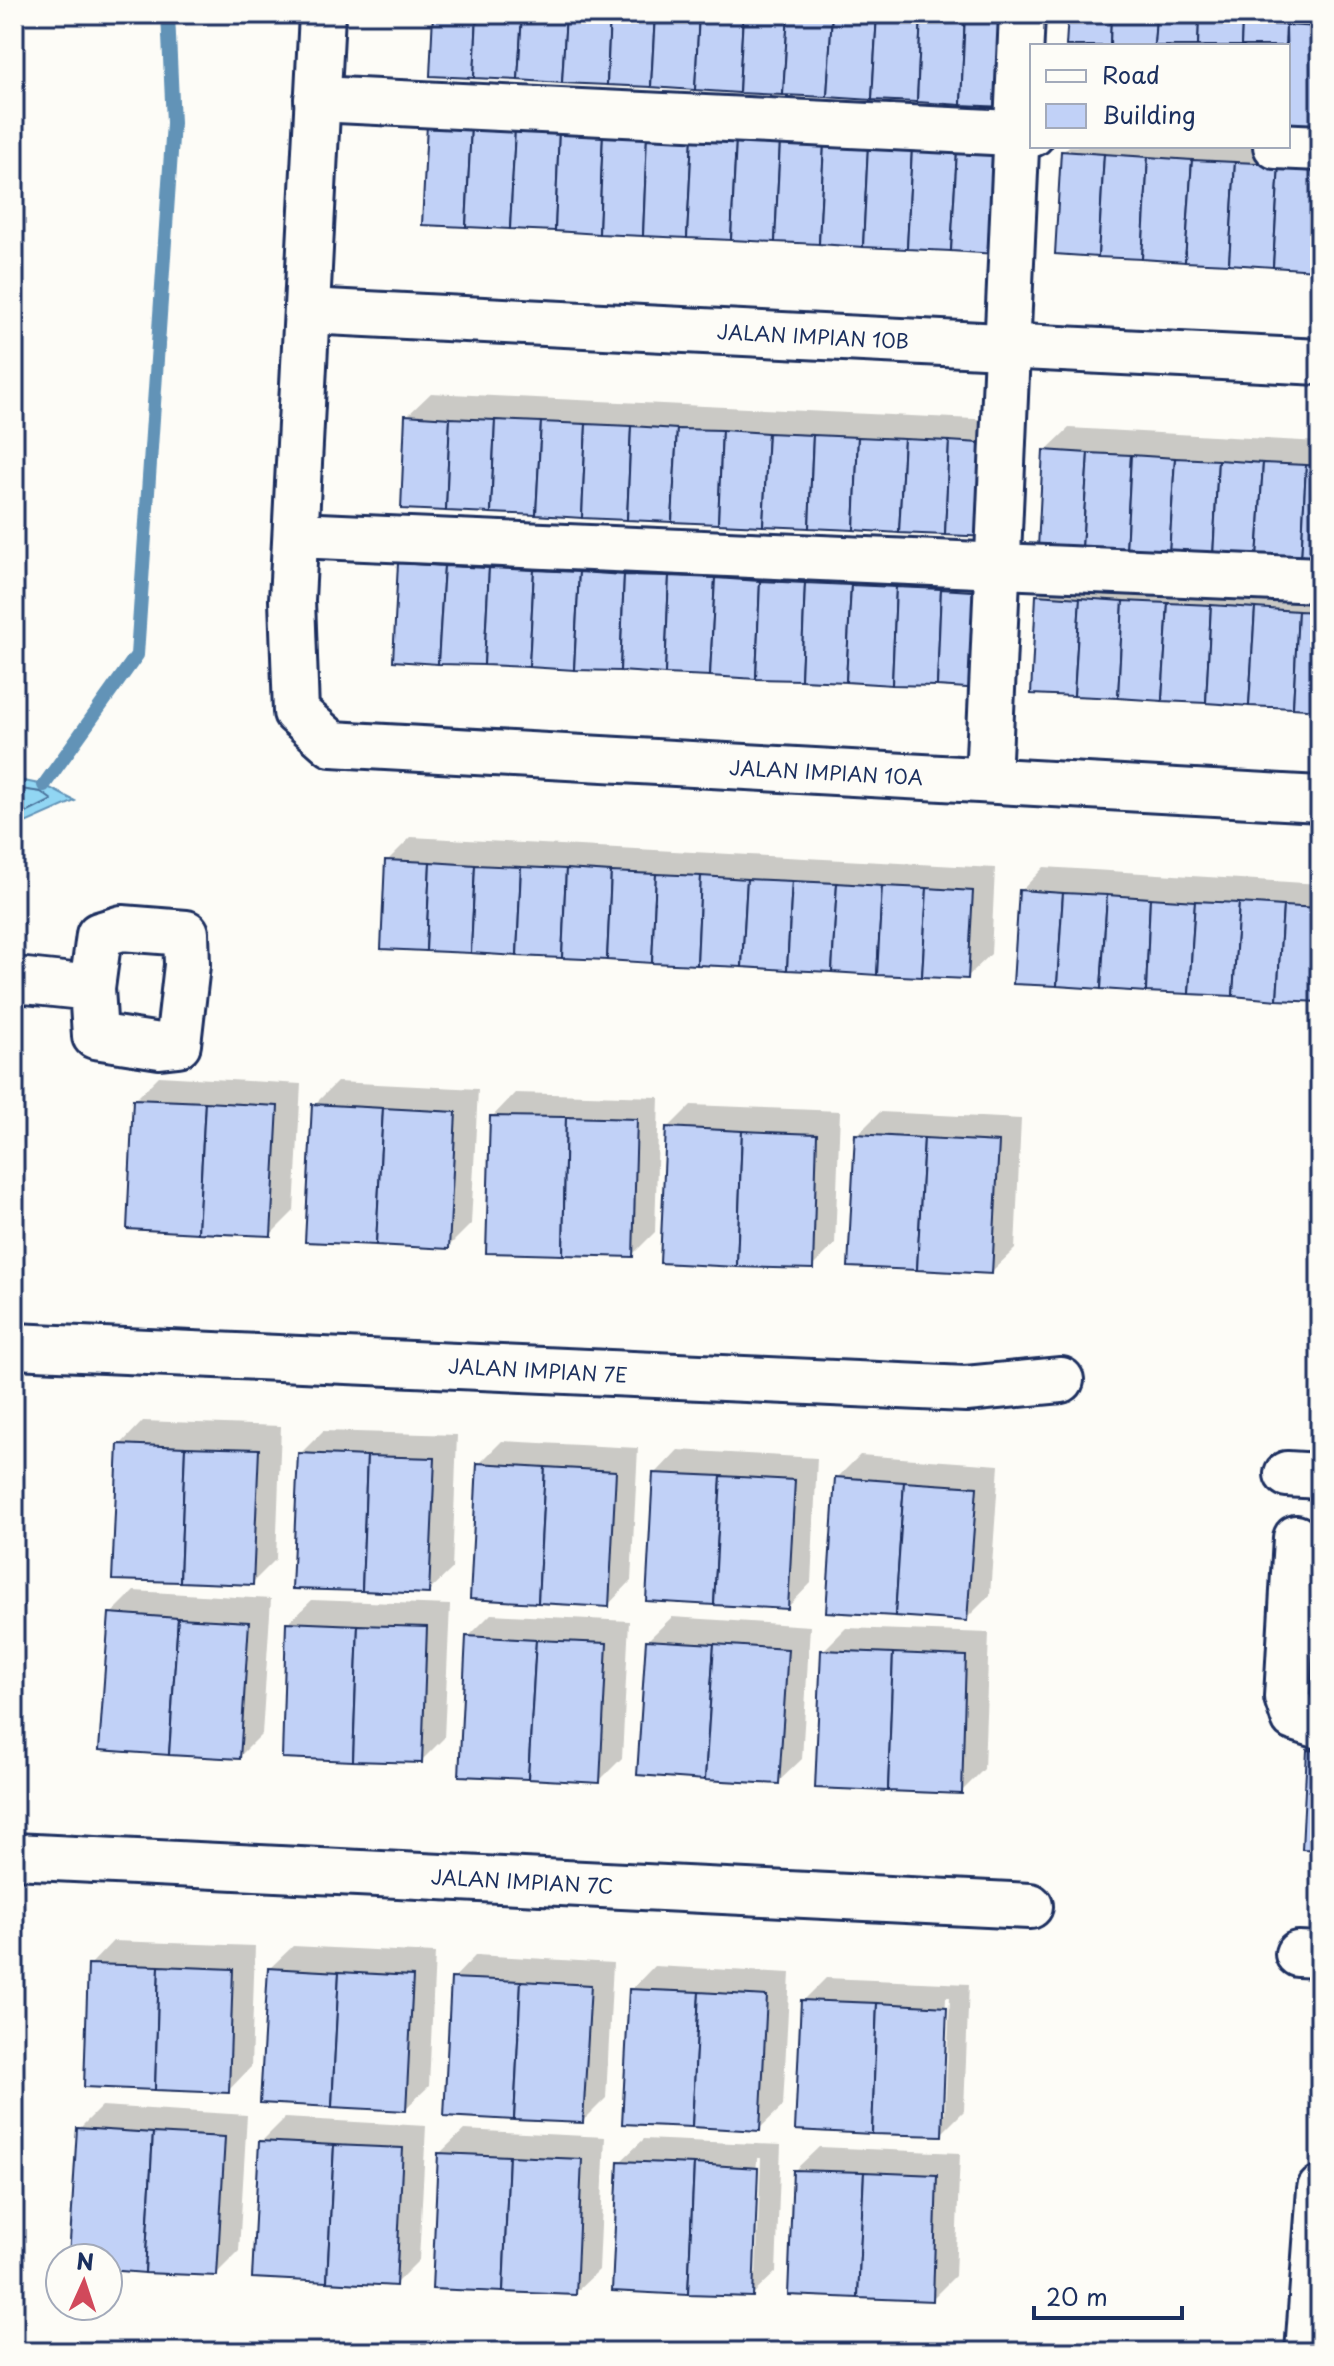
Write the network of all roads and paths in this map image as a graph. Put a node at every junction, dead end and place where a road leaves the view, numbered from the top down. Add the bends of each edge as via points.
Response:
1 (322, 14) edge
2 (1022, 14) edge
3 (317, 99) junction
4 (1024, 134) edge
5 (1290, 147) edge
6 (1320, 148) edge
7 (307, 311) junction
8 (1007, 346) junction
9 (1320, 362) edge
10 (296, 535) junction
11 (997, 566) junction
12 (1320, 580) edge
13 (988, 780) junction
14 (1320, 799) edge
15 (15, 985) edge
16 (92, 988) dead end
17 (14, 1346) edge
18 (1061, 1380) dead end
19 (1296, 1538) dead end
20 (1320, 1726) edge
21 (14, 1856) edge
22 (1030, 1906) dead end
23 (1320, 2189) edge
24 (1320, 2199) edge
25 (1308, 2352) edge

1 - 3 street
2 - 4 street
3 - 4 street
3 - 7 street
4 - 8 street
5 - 6 street
7 - 8 street, JALAN IMPIAN 10B
7 - 10 street
8 - 9 street, JALAN IMPIAN 10B
8 - 11 street
10 - 11 street
10 - 13 street, JALAN IMPIAN 10A via 296,712 332,744
11 - 12 street
11 - 13 street
13 - 14 street, JALAN IMPIAN 10A
15 - 16 street
17 - 18 street, JALAN IMPIAN 7E via 966,1389
19 - 20 street via 1287,1697 1294,1718
21 - 22 street, JALAN IMPIAN 7C
23 - 24 street
24 - 25 street

